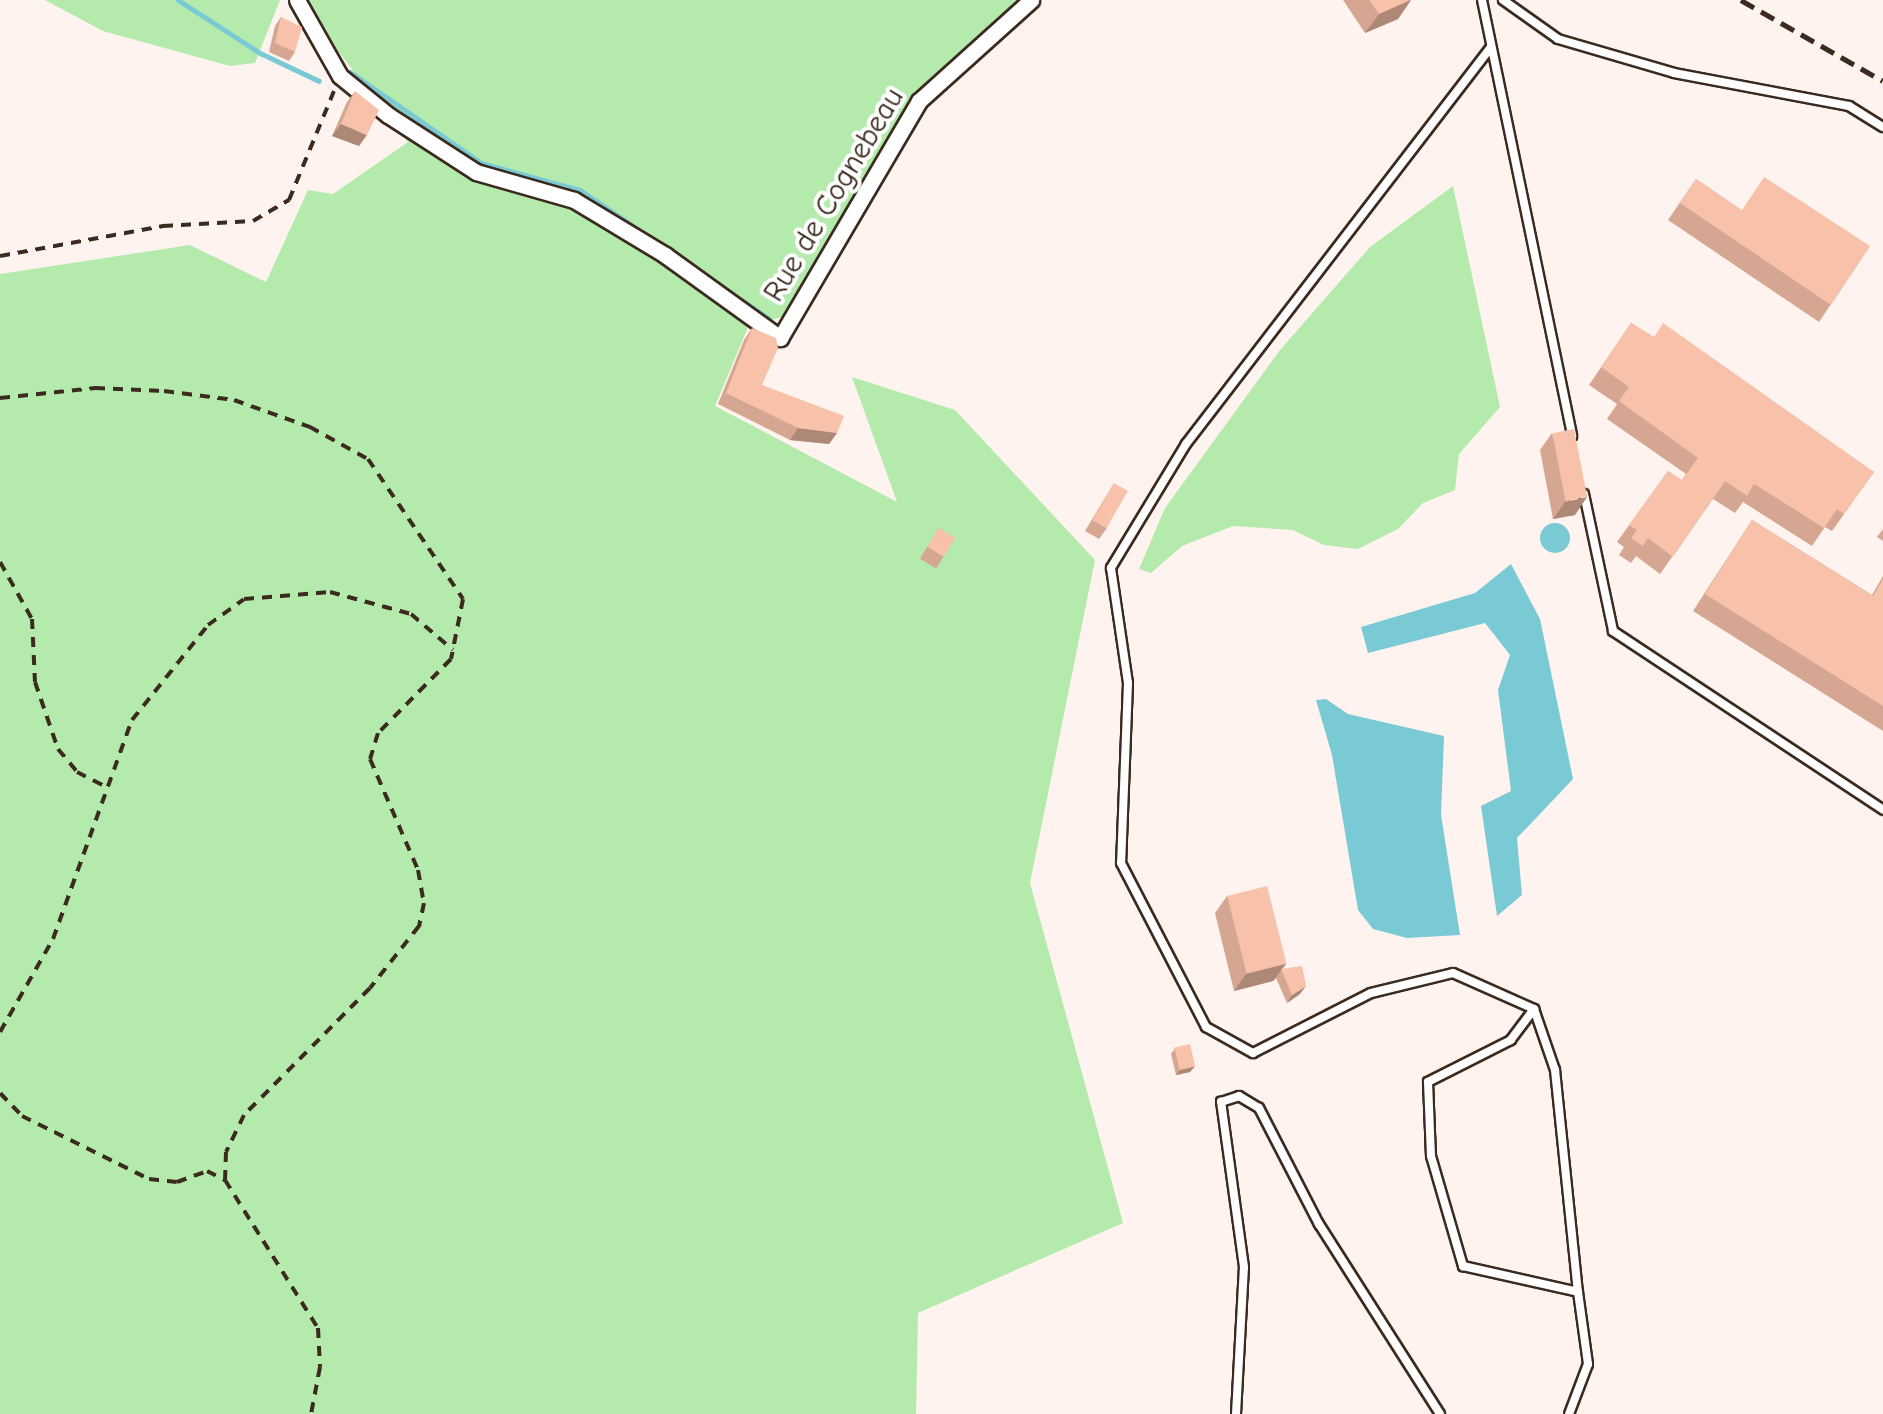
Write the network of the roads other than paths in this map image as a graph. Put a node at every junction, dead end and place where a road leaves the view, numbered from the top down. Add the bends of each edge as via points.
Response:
1 (298, 0) edge
2 (1031, 0) edge
3 (1482, 0) edge
4 (1502, 0) edge
5 (1492, 47) junction
6 (1883, 127) edge
7 (1576, 456) edge
8 (1580, 476) edge
9 (1883, 810) edge
10 (1534, 1009) junction
11 (1578, 1292) junction
12 (1236, 1414) edge
13 (1440, 1414) edge
14 (1568, 1414) edge

1 - 2 street, Rue de Cognebeau via 340,76 476,172 589,209 780,338 919,101
3 - 5 lane
4 - 6 lane via 1558,39 1674,73 1814,96 1849,106
5 - 7 lane
5 - 10 lane via 1186,444 1111,568 1128,684 1120,863 1206,1027 1253,1052 1370,992 1452,973
8 - 9 lane via 1613,630
10 - 11 lane via 1555,1070
10 - 11 lane via 1511,1040 1428,1082 1431,1156 1463,1266
11 - 14 lane via 1588,1364
12 - 13 lane via 1244,1267 1221,1102 1240,1096 1258,1108 1319,1224

